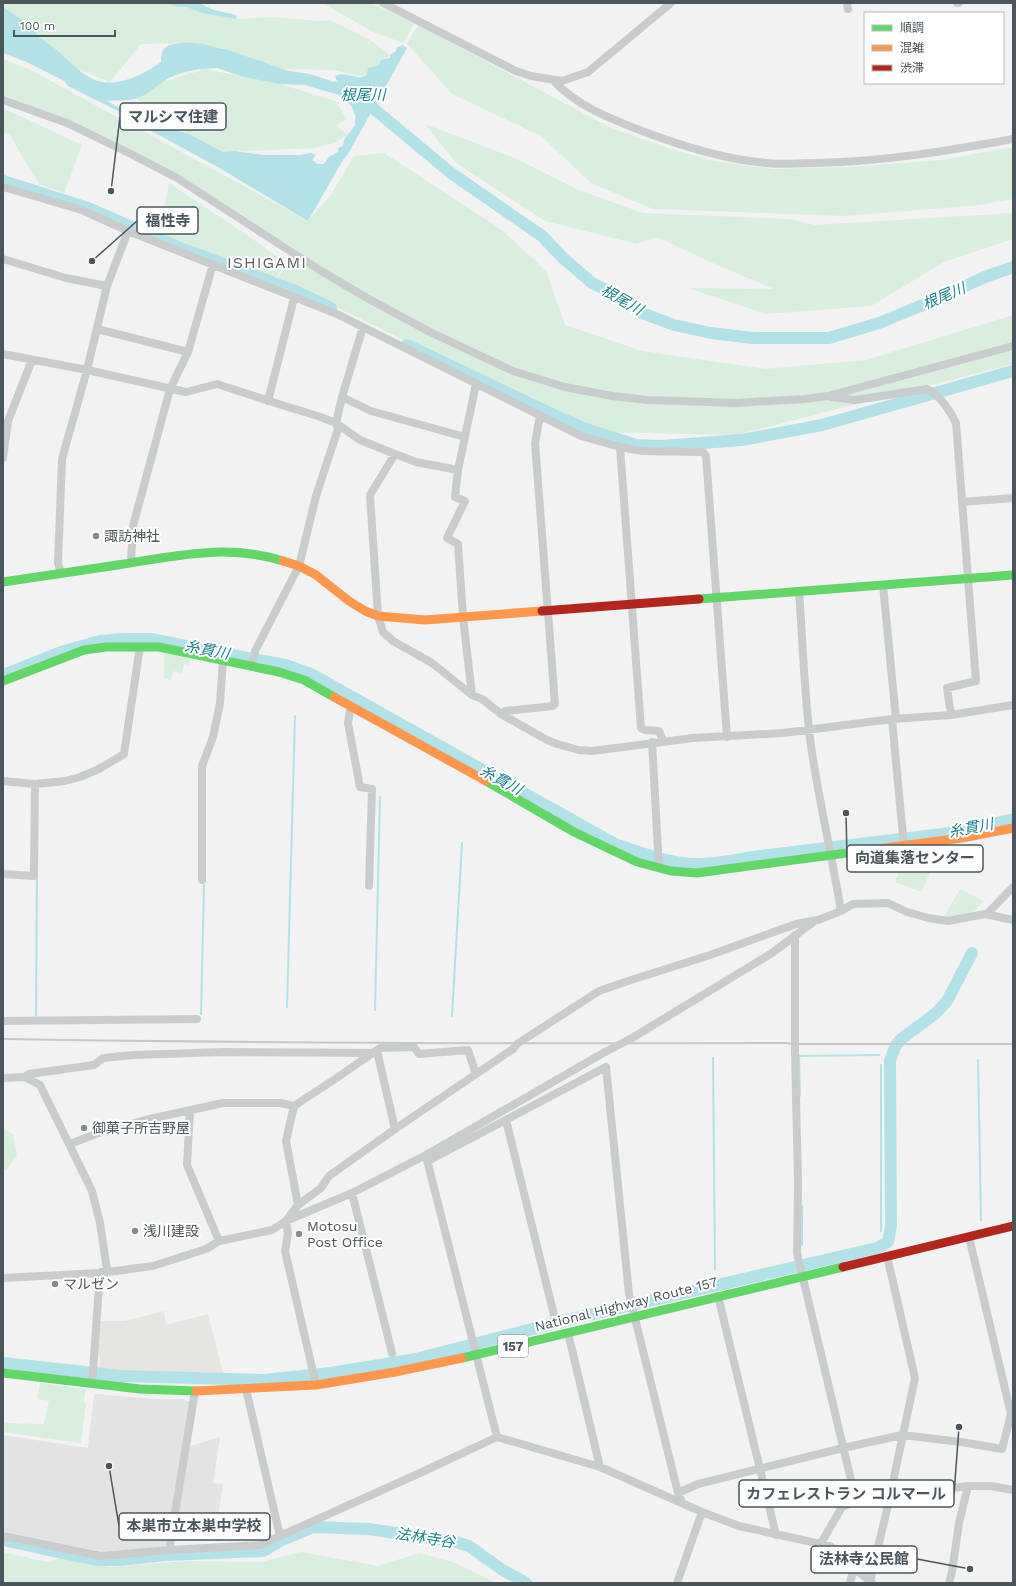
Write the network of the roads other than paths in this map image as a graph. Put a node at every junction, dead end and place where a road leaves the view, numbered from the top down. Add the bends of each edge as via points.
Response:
1 (383, 3) edge
2 (671, 3) edge
3 (554, 81) junction
4 (3, 100) edge
5 (1013, 139) edge
6 (3, 186) edge
7 (128, 231) junction
8 (3, 259) edge
9 (212, 264) junction
10 (107, 286) junction
11 (294, 298) junction
12 (363, 328) junction
13 (96, 329) junction
14 (1013, 346) edge
15 (188, 352) junction
16 (3, 354) edge
17 (32, 360) junction
18 (87, 370) junction
19 (476, 384) junction
20 (170, 389) junction
21 (828, 396) junction
22 (342, 397) junction
23 (268, 401) junction
24 (540, 416) junction
25 (336, 423) junction
26 (465, 437) junction
27 (620, 447) junction
28 (395, 454) junction
29 (3, 458) edge
30 (458, 470) junction
31 (1013, 498) edge
32 (962, 502) junction
33 (131, 562) junction
34 (299, 566) junction
35 (61, 572) junction
36 (1013, 575) edge
37 (969, 578) junction
38 (4, 584) edge
39 (883, 585) junction
40 (799, 591) junction
41 (715, 598) junction
42 (631, 604) junction
43 (547, 611) junction
44 (378, 616) junction
45 (463, 617) junction
46 (140, 646) junction
47 (223, 659) junction
48 (253, 660) junction
49 (3, 681) edge
50 (472, 695) junction
51 (351, 705) junction
52 (1013, 705) edge
53 (501, 714) junction
54 (951, 715) junction
55 (894, 719) junction
56 (809, 730) junction
57 (727, 737) junction
58 (663, 741) junction
59 (652, 742) junction
60 (3, 781) edge
61 (34, 784) junction
62 (1013, 828) edge
63 (903, 841) junction
64 (831, 850) junction
65 (659, 862) junction
66 (3, 874) edge
67 (202, 880) dead end
68 (369, 886) dead end
69 (1013, 888) edge
70 (841, 911) junction
71 (986, 914) junction
72 (818, 920) junction
73 (1013, 920) edge
74 (795, 935) junction
75 (197, 1020) dead end
76 (3, 1021) edge
77 (376, 1052) junction
78 (476, 1074) junction
79 (25, 1077) junction
80 (3, 1078) edge
81 (294, 1106) junction
82 (190, 1110) junction
83 (506, 1120) junction
84 (395, 1128) junction
85 (70, 1144) junction
86 (427, 1158) junction
87 (352, 1193) junction
88 (298, 1205) junction
89 (286, 1221) junction
90 (1013, 1226) edge
91 (969, 1237) junction
92 (219, 1241) junction
93 (887, 1256) junction
94 (100, 1273) junction
95 (802, 1273) junction
96 (3, 1278) edge
97 (718, 1296) junction
98 (554, 1315) dead end
99 (634, 1317) junction
100 (568, 1332) junction
101 (392, 1353) dead end
102 (476, 1355) junction
103 (3, 1372) edge
104 (93, 1376) junction
105 (316, 1385) junction
106 (246, 1388) junction
107 (195, 1391) junction
108 (902, 1435) junction
109 (497, 1437) junction
110 (844, 1448) junction
111 (600, 1467) junction
112 (760, 1469) junction
113 (968, 1486) junction
114 (1013, 1490) edge
115 (678, 1493) junction
116 (890, 1496) junction
117 (856, 1501) junction
118 (682, 1502) junction
119 (702, 1512) junction
120 (776, 1535) junction
121 (3, 1536) edge
122 (280, 1536) junction
123 (820, 1545) junction
124 (169, 1550) junction
125 (854, 1568) junction
126 (677, 1583) edge
127 (850, 1583) edge
128 (871, 1583) edge
129 (949, 1583) edge

1 - 3 street via 516,71
2 - 3 street via 588,72 562,81
3 - 5 street via 582,104 669,141 707,153 765,163 858,161 925,154
4 - 21 street via 67,123 177,178 365,297 430,332 513,371 565,387 648,400 736,403
6 - 7 street via 82,210
7 - 9 street
7 - 10 street
8 - 10 street via 66,278
9 - 11 street
9 - 15 street
10 - 13 street
11 - 12 street via 337,314
11 - 23 street
12 - 19 street
12 - 22 street
13 - 15 street
13 - 18 street
14 - 21 street
15 - 20 street
16 - 17 street
17 - 18 street
17 - 29 street via 8,421
18 - 20 street
18 - 35 street via 62,459 58,562
19 - 24 street
19 - 26 street
20 - 23 street via 186,392 217,384
20 - 33 street via 133,526
21 - 32 street via 855,400 931,390 956,423
22 - 25 street
22 - 26 street via 372,411
23 - 25 street
24 - 27 street via 581,436
24 - 43 street via 535,443
25 - 28 street via 360,440
25 - 34 street via 338,429 316,496
26 - 30 street
27 - 41 street via 642,451 703,452 706,456
27 - 42 street
28 - 30 street via 416,462
28 - 44 street via 370,495
30 - 45 street via 455,497 465,501 447,538 458,544
31 - 32 street
32 - 37 street
33 - 34 main road via 221,551 245,552
33 - 35 main road
34 - 44 main road via 316,575 365,611
34 - 48 street via 268,623
35 - 38 main road
36 - 37 main road
37 - 39 main road
37 - 54 street via 976,682 947,688
39 - 40 main road
39 - 55 street
40 - 41 main road
40 - 56 street
41 - 42 main road
41 - 57 street
42 - 43 main road
42 - 58 street via 641,728 659,731
43 - 45 main road
43 - 53 street via 555,704 505,711
44 - 45 main road via 425,620
44 - 50 street via 383,632 393,641 432,663
45 - 50 street
46 - 47 main road
46 - 49 main road via 84,650
46 - 61 street via 124,754 80,777
47 - 48 main road
47 - 67 street via 220,703 213,737 202,766
48 - 51 main road via 304,680
50 - 53 street via 482,699
51 - 65 main road via 574,832 637,862
51 - 68 street via 348,723 360,787 372,790
52 - 54 street
53 - 59 street via 547,740 579,750 592,751
54 - 55 street
55 - 56 street
55 - 63 street
56 - 57 street
56 - 64 street
57 - 58 street
58 - 59 street
59 - 65 street
60 - 61 street
61 - 66 street via 34,876
62 - 63 main road via 962,838
63 - 64 main road
64 - 65 main road via 697,873 677,872
64 - 70 street
69 - 71 street
70 - 71 street via 853,904 888,903 907,912 948,921
70 - 72 street
71 - 73 street
72 - 74 street
72 - 78 street via 796,924 598,991
74 - 86 street, bridge via 748,968
74 - 95 street via 798,1182 796,1253
75 - 76 street
77 - 78 street via 380,1048 414,1047 419,1054 468,1050
77 - 79 street via 133,1055 103,1058 94,1065 29,1074
77 - 81 street
77 - 84 street
78 - 84 street
79 - 80 street
79 - 85 street via 40,1085
81 - 82 street via 280,1102 223,1103
81 - 88 street via 286,1141
82 - 85 street via 145,1120
82 - 92 street via 187,1165
83 - 86 street
83 - 98 street
83 - 99 street via 606,1067 629,1294
84 - 88 street via 329,1176 321,1188
85 - 94 street via 92,1191 98,1216 105,1248 106,1270
86 - 87 street
86 - 102 street
87 - 89 street
87 - 101 street
88 - 89 street
89 - 92 street via 272,1230
89 - 105 street via 288,1233 285,1251
90 - 91 main road, National Highway Route 157 / 157
91 - 93 main road, National Highway Route 157 / 157
91 - 108 street via 1011,1414 1002,1449
92 - 94 street via 206,1249 153,1266
93 - 95 main road, National Highway Route 157 / 157
93 - 108 street via 915,1378
94 - 96 street
94 - 104 street
95 - 97 main road, National Highway Route 157 / 157
95 - 110 street
97 - 99 main road, National Highway Route 157 / 157
97 - 112 street
99 - 100 main road, National Highway Route 157 / 157
99 - 115 street
100 - 102 main road, National Highway Route 157 / 157
100 - 111 street
102 - 105 main road, National Highway Route 157 / 157
102 - 109 street
103 - 104 main road, National Highway Route 157 / 157
104 - 107 main road, National Highway Route 157 / 157 via 140,1388
105 - 106 main road, National Highway Route 157 / 157
106 - 107 main road, National Highway Route 157 / 157
106 - 122 street
107 - 124 street
108 - 110 street
108 - 116 street
109 - 111 street
109 - 122 street
110 - 112 street
110 - 117 street
111 - 118 street
112 - 115 street via 698,1484
112 - 120 street
113 - 114 street
113 - 116 street
113 - 129 street
115 - 118 street
116 - 117 street
116 - 128 street
117 - 123 street via 842,1507
118 - 119 street
119 - 120 street via 739,1526
119 - 126 street
120 - 123 street
121 - 124 street via 101,1556
122 - 124 street via 260,1545
123 - 125 street via 830,1546 848,1559
125 - 127 street
125 - 128 street

